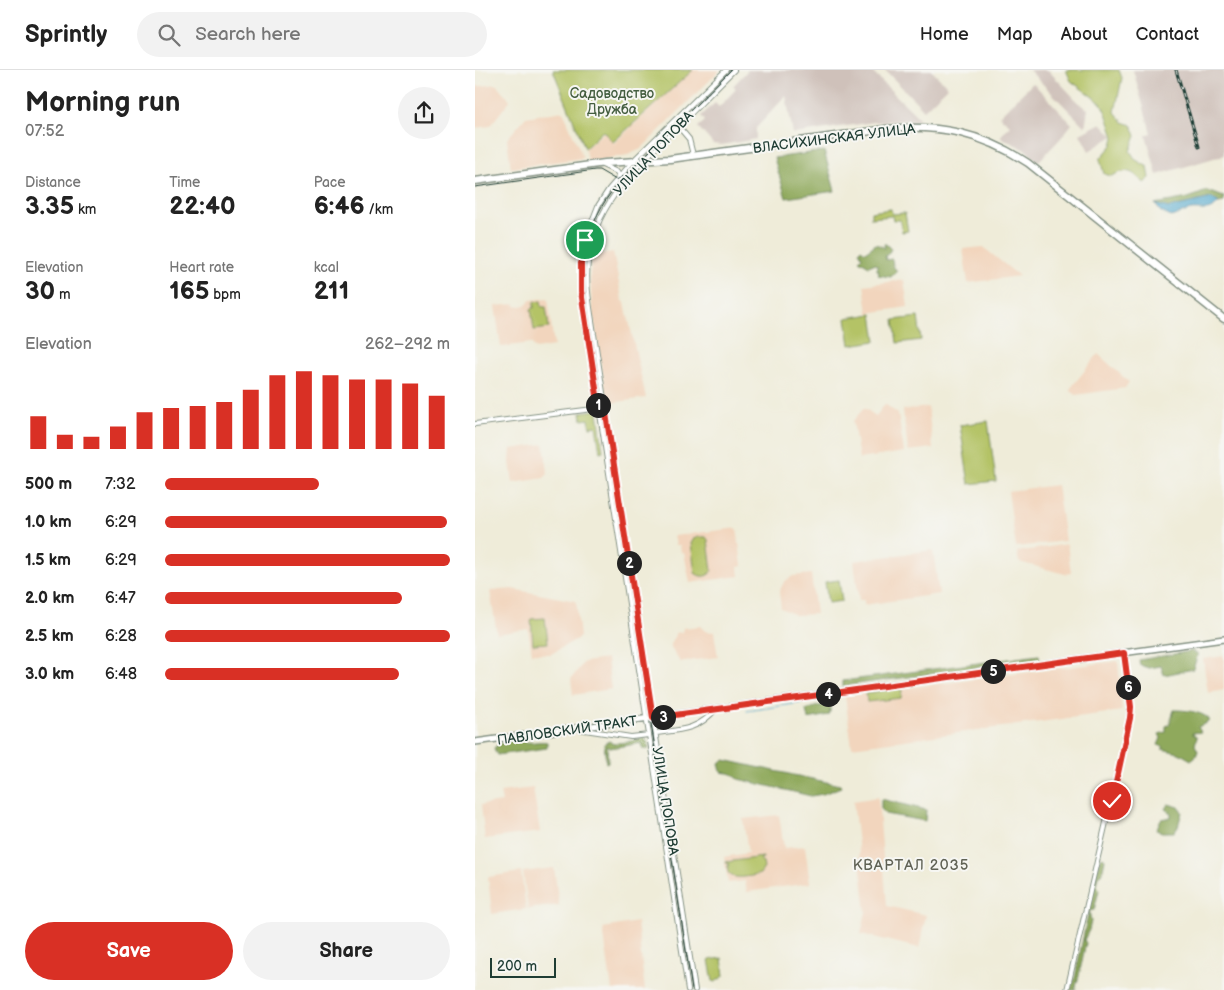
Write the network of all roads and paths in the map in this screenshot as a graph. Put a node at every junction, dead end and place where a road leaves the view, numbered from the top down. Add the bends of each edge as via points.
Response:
1 (726, 70) edge
2 (734, 70) edge
3 (678, 126) junction
4 (644, 150) junction
5 (693, 155) junction
6 (634, 160) junction
7 (646, 160) junction
8 (623, 161) junction
9 (598, 164) junction
10 (619, 176) junction
11 (475, 181) edge
12 (1224, 319) edge
13 (603, 388) junction
14 (596, 389) junction
15 (605, 407) junction
16 (599, 408) junction
17 (475, 424) edge
18 (1224, 639) edge
19 (641, 642) junction
20 (635, 643) junction
21 (1124, 653) junction
22 (717, 709) junction
23 (653, 718) junction
24 (647, 719) junction
25 (571, 729) junction
26 (655, 734) junction
27 (649, 735) junction
28 (475, 742) edge
29 (664, 788) junction
30 (658, 789) junction
31 (688, 990) edge
32 (695, 990) edge
33 (1067, 990) edge

1 - 4 main road, УЛИЦА ПОПОВА
2 - 3 main road, УЛИЦА ПОПОВА
3 - 5 main road via 689,139
3 - 7 main road, УЛИЦА ПОПОВА
4 - 6 main road, УЛИЦА ПОПОВА
4 - 8 main road
5 - 7 highway, ВЛАСИХИНСКАЯ УЛИЦА
5 - 12 highway, ВЛАСИХИНСКАЯ УЛИЦА via 902,128 943,129 973,136 1027,163
6 - 7 highway, ВЛАСИХИНСКАЯ УЛИЦА
6 - 8 highway, ВЛАСИХИНСКАЯ УЛИЦА
6 - 10 main road, УЛИЦА ПОПОВА
7 - 13 main road, УЛИЦА ПОПОВА via 618,188 604,210 589,254 588,290
8 - 9 highway, ВЛАСИХИНСКАЯ УЛИЦА
9 - 10 main road via 611,168
9 - 11 highway, ВЛАСИХИНСКАЯ УЛИЦА
10 - 14 main road, УЛИЦА ПОПОВА via 601,200 591,221 581,261 581,291
13 - 14 main road
13 - 15 main road, УЛИЦА ПОПОВА
14 - 16 main road, УЛИЦА ПОПОВА
15 - 16 main road
15 - 19 main road, УЛИЦА ПОПОВА
16 - 17 main road
16 - 20 main road, УЛИЦА ПОПОВА
18 - 21 main road, ПАВЛОВСКИЙ ТРАКТ
19 - 20 main road
19 - 23 main road, УЛИЦА ПОПОВА
20 - 24 main road, УЛИЦА ПОПОВА
21 - 22 main road, ПАВЛОВСКИЙ ТРАКТ
21 - 33 main road via 1131,707 1128,728
22 - 23 main road, ПАВЛОВСКИЙ ТРАКТ
22 - 26 main road via 702,723
23 - 24 main road, ПАВЛОВСКИЙ ТРАКТ
23 - 26 main road, УЛИЦА ПОПОВА
24 - 25 main road, ПАВЛОВСКИЙ ТРАКТ
24 - 27 main road, УЛИЦА ПОПОВА
25 - 27 main road via 631,738
25 - 28 main road, ПАВЛОВСКИЙ ТРАКТ
26 - 29 main road, УЛИЦА ПОПОВА
27 - 30 main road, УЛИЦА ПОПОВА
29 - 30 main road
29 - 32 main road, УЛИЦА ПОПОВА
30 - 31 main road, УЛИЦА ПОПОВА

